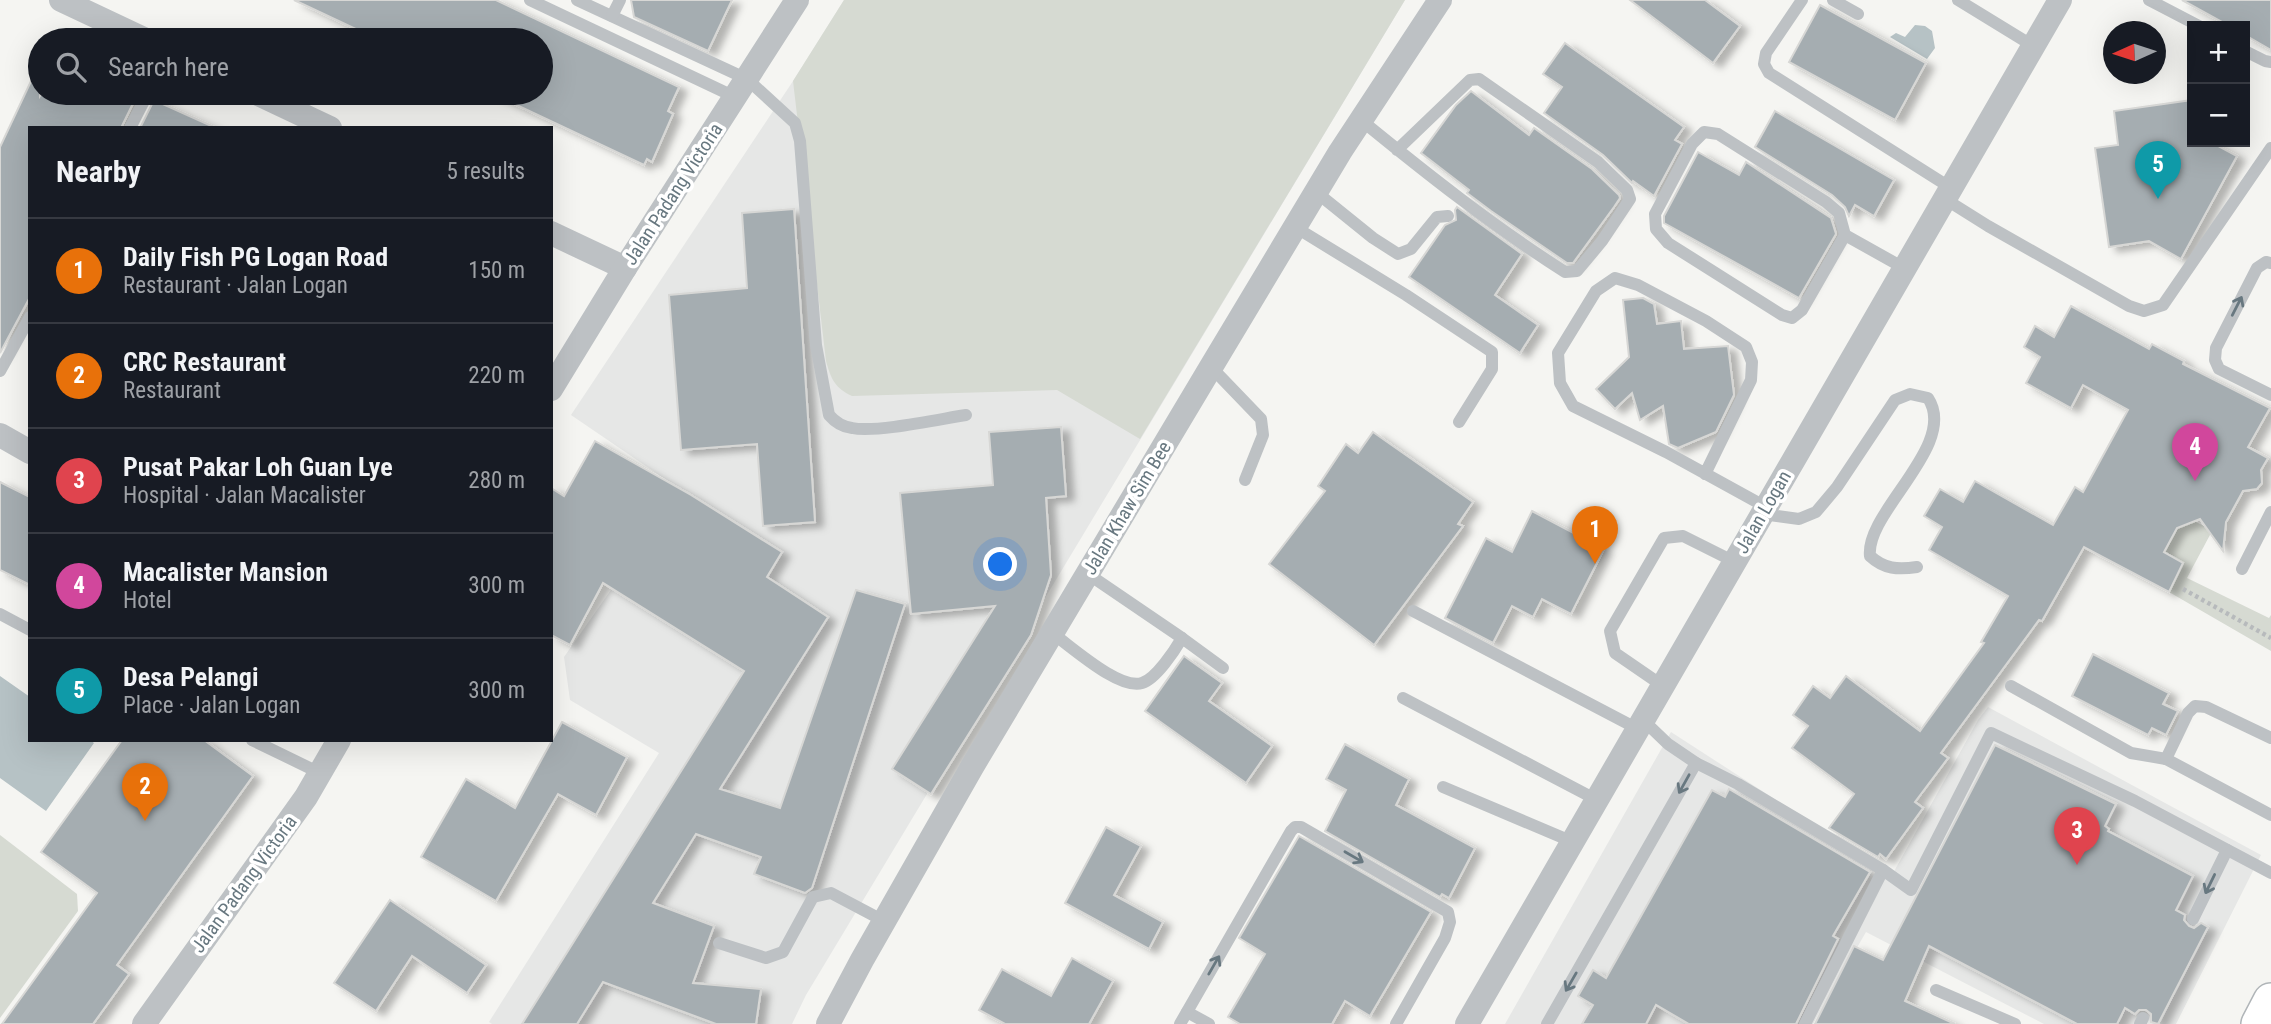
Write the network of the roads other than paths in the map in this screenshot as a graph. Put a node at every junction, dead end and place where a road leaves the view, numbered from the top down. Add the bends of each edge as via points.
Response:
1 (61, 0) edge
2 (530, 0) edge
3 (578, 0) edge
4 (620, 0) edge
5 (797, 0) edge
6 (1440, 0) edge
7 (1802, 0) edge
8 (1833, 0) edge
9 (1958, 0) edge
10 (2060, 0) edge
11 (2149, 0) edge
12 (1977, 4) edge
13 (1858, 14) dead end
14 (612, 16) junction
15 (2189, 21) edge
16 (120, 28) edge
17 (2034, 46) junction
18 (2250, 54) edge
19 (2271, 62) edge
20 (741, 88) junction
21 (142, 105) edge
22 (281, 105) edge
23 (1361, 120) junction
24 (131, 126) edge
25 (326, 126) edge
26 (2271, 148) edge
27 (1397, 149) junction
28 (1316, 192) junction
29 (1948, 193) junction
30 (1448, 216) dead end
31 (1295, 227) junction
32 (553, 234) edge
33 (1845, 235) junction
34 (2271, 263) edge
35 (625, 268) junction
36 (1905, 268) junction
37 (28, 321) edge
38 (1211, 367) junction
39 (0, 371) edge
40 (553, 386) edge
41 (2271, 395) edge
42 (967, 415) dead end
43 (1459, 422) dead end
44 (0, 435) edge
45 (28, 451) edge
46 (1705, 474) junction
47 (1245, 480) dead end
48 (1764, 511) junction
49 (2271, 512) edge
50 (1735, 562) junction
51 (1917, 567) dead end
52 (2242, 569) dead end
53 (1088, 573) junction
54 (1413, 611) dead end
55 (0, 614) edge
56 (28, 629) edge
57 (1052, 633) junction
58 (1182, 638) junction
59 (1223, 668) dead end
60 (1663, 686) junction
61 (2011, 687) dead end
62 (1403, 698) dead end
63 (1640, 725) junction
64 (2271, 738) edge
65 (256, 742) edge
66 (338, 742) edge
67 (2166, 759) junction
68 (1696, 764) junction
69 (320, 773) junction
70 (1443, 787) dead end
71 (1597, 800) junction
72 (2271, 815) edge
73 (1573, 842) junction
74 (2227, 850) junction
75 (1883, 870) junction
76 (2271, 873) edge
77 (2193, 919) dead end
78 (884, 921) junction
79 (719, 943) dead end
80 (1936, 990) dead end
81 (2271, 1001) edge
82 (1187, 1012) junction
83 (144, 1024) edge
84 (828, 1024) edge
85 (1180, 1024) edge
86 (1209, 1024) edge
87 (1396, 1024) edge
88 (1467, 1024) edge
89 (1547, 1024) edge
90 (1805, 1024) edge
91 (2015, 1024) edge
92 (2259, 1024) edge

1 - 16 street
2 - 20 lane
3 - 14 lane
4 - 14 lane
5 - 20 street, Jalan Padang Victoria
6 - 23 street, Jalan Khaw Sim Bee
7 - 29 lane via 1766,53 1764,64 1769,73
8 - 13 lane
9 - 12 lane
10 - 17 street, Jalan Logan
11 - 15 lane
12 - 17 lane
14 - 20 lane
17 - 29 street, Jalan Logan
18 - 19 lane
20 - 35 street, Jalan Padang Victoria
20 - 42 lane via 795,123 800,141 816,345 829,415 853,429
21 - 24 lane
22 - 25 street
23 - 27 lane
23 - 28 street, Jalan Khaw Sim Bee
26 - 29 lane via 2162,305 2144,311 1988,226
27 - 27 lane via 1565,271 1577,271 1630,199 1627,190 1598,162 1479,79 1471,80
28 - 30 lane via 1398,254 1411,249 1437,217
28 - 31 street, Jalan Khaw Sim Bee
29 - 36 street, Jalan Logan
31 - 38 street, Jalan Khaw Sim Bee
31 - 43 lane via 1492,352 1492,369
32 - 35 street
33 - 33 lane via 1802,310 1792,318 1668,243 1656,229 1655,214 1692,144 1704,132 1718,134 1826,202 1839,214
33 - 36 lane
41 -> 34 lane via 2219,369 2215,360 2216,348 2257,268
35 - 40 street, Jalan Padang Victoria
36 - 48 street, Jalan Logan
37 - 39 lane
38 - 47 lane via 1261,419 1263,435
38 - 53 street, Jalan Khaw Sim Bee
44 - 45 street
46 - 46 lane via 1573,406 1560,383 1558,353 1596,291 1615,278 1638,285 1746,347 1752,362 1751,380
46 - 48 lane
48 - 50 street, Jalan Logan
48 - 51 lane via 1799,519 1816,512 1895,400 1910,394 1928,398 1935,408 1935,429 1869,547 1870,556 1879,564 1898,570
49 - 52 lane
50 - 60 street, Jalan Logan
50 - 60 lane via 1683,536 1664,538 1636,584 1610,631 1615,653
53 - 57 street, Jalan Khaw Sim Bee
53 - 58 lane
54 - 63 lane
55 - 56 lane
57 - 58 lane via 1120,681 1134,684 1145,683
57 - 78 street, Jalan Khaw Sim Bee
58 - 59 lane
60 - 63 street, Jalan Logan
61 - 67 lane via 2131,753
62 - 71 lane
63 - 68 lane
63 - 71 street, Jalan Logan
64 - 67 lane via 2206,707 2194,706
65 - 69 lane
66 - 69 street, Jalan Padang Victoria
67 - 72 lane
68 - 75 lane
68 -> 89 lane
69 - 83 street, Jalan Padang Victoria
70 - 73 lane
71 - 73 street, Jalan Logan
73 - 88 street, Jalan Logan
74 - 75 lane via 1991,733 1912,890
74 - 76 lane
74 -> 77 lane
75 - 90 lane
78 - 79 lane via 831,893 813,897 783,952 766,958
78 - 84 street, Jalan Khaw Sim Bee
80 - 91 lane
81 - 92 main road
82 - 85 lane
82 - 86 lane
82 -> 87 lane via 1291,831 1301,827 1448,912 1448,931

